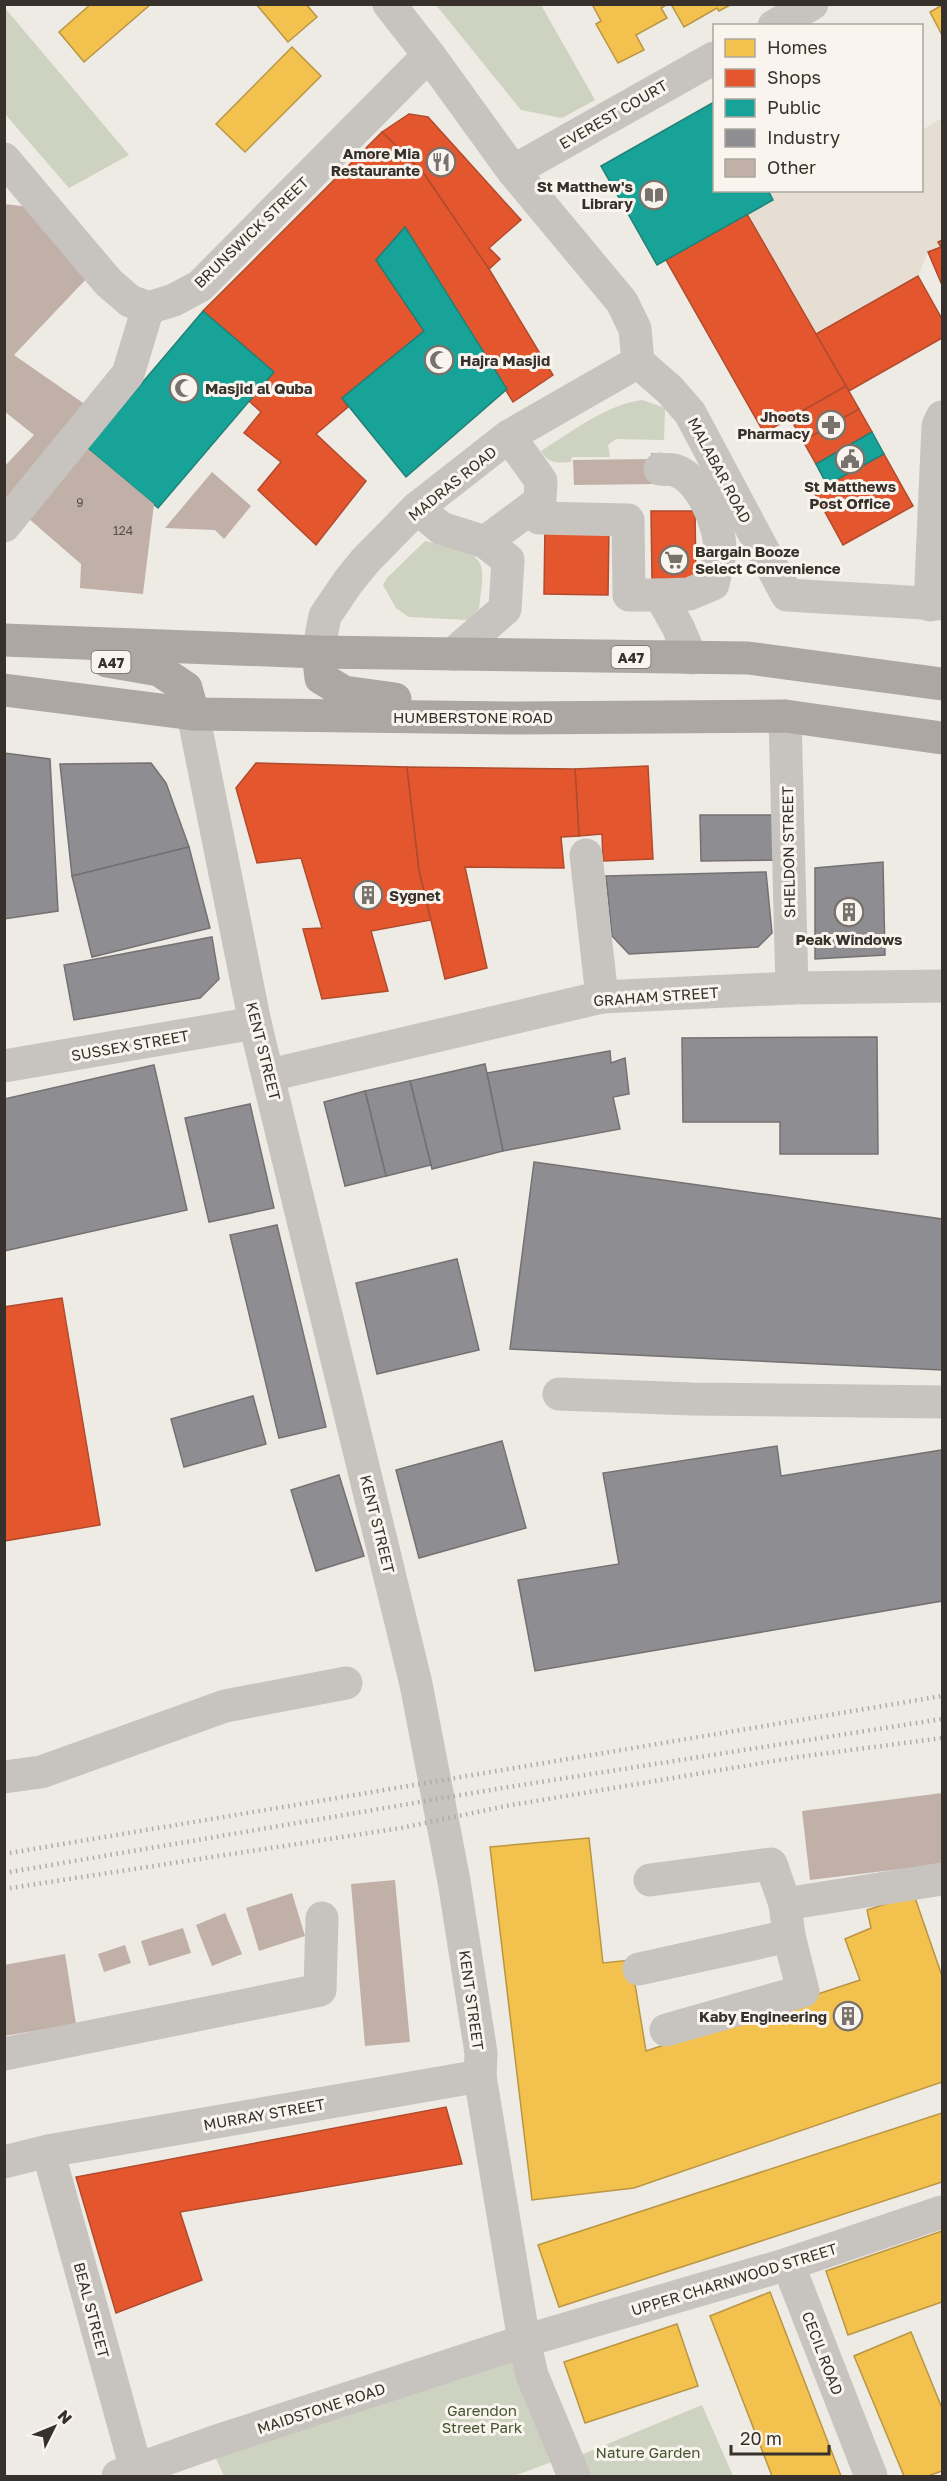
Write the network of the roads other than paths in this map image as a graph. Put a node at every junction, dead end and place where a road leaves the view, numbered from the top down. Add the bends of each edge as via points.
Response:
1 (389, 4) edge
2 (812, 4) edge
3 (777, 24) edge
4 (429, 55) junction
5 (713, 59) edge
6 (4, 159) edge
7 (513, 171) junction
8 (148, 308) junction
9 (638, 362) junction
10 (942, 417) edge
11 (509, 436) junction
12 (660, 469) dead end
13 (539, 502) junction
14 (417, 508) junction
15 (4, 526) edge
16 (485, 542) junction
17 (660, 595) junction
18 (936, 604) edge
19 (4, 641) edge
20 (318, 652) junction
21 (453, 654) junction
22 (691, 658) junction
23 (942, 684) edge
24 (4, 690) edge
25 (193, 714) junction
26 (785, 716) junction
27 (516, 718) junction
28 (942, 738) edge
29 (586, 855) dead end
30 (942, 986) edge
31 (792, 988) junction
32 (602, 996) junction
33 (255, 1023) junction
34 (4, 1066) edge
35 (270, 1076) junction
36 (559, 1394) dead end
37 (942, 1402) edge
38 (346, 1683) dead end
39 (4, 1777) edge
40 (942, 1879) edge
41 (650, 1880) dead end
42 (322, 1918) dead end
43 (787, 1920) junction
44 (639, 1969) dead end
45 (666, 2030) dead end
46 (4, 2054) edge
47 (480, 2076) junction
48 (48, 2151) junction
49 (4, 2162) edge
50 (942, 2211) edge
51 (788, 2264) junction
52 (524, 2341) junction
53 (127, 2473) edge
54 (574, 2476) edge
55 (871, 2476) edge

1 - 4 street
2 - 3 street
4 - 7 street
4 - 8 street, BRUNSWICK STREET via 200,285 174,300
5 - 7 street, EVEREST COURT
6 - 8 street via 109,283 130,301
7 - 9 street via 622,303 635,329
8 - 15 street via 128,374
9 - 11 street, MADRAS ROAD
9 - 18 street, MALABAR ROAD via 690,413 787,595
10 - 18 street via 938,426
11 - 13 street via 541,481
11 - 14 street, MADRAS ROAD
12 - 17 street via 675,470 690,479 704,498 713,516 720,551 713,584 689,594
13 - 16 street
13 - 17 street via 539,518 628,520 629,595
14 - 16 street via 441,528
14 - 20 street, MADRAS ROAD via 348,582 325,616
16 - 21 street via 508,560 505,609
17 - 22 street
19 - 20 main road, A47
19 - 25 main road, A47 via 159,670 186,688
20 - 21 main road, A47
20 - 27 main road via 321,678 344,692
21 - 22 main road, A47
22 - 23 main road, A47 via 748,658
24 - 25 main road, HUMBERSTONE ROAD
25 - 27 main road, HUMBERSTONE ROAD
25 - 33 street, KENT STREET
26 - 27 main road, HUMBERSTONE ROAD
26 - 28 main road, HUMBERSTONE ROAD
26 - 31 street, SHELDON STREET
29 - 32 street
30 - 31 street, GRAHAM STREET
31 - 32 street, GRAHAM STREET
32 - 35 street, GRAHAM STREET
33 - 34 street, SUSSEX STREET
33 - 35 street, KENT STREET
35 - 47 street, KENT STREET via 416,1684 454,1881 480,2053
36 - 37 street
38 - 39 street via 225,1706 41,1772
40 - 43 street
41 - 43 street via 771,1864
42 - 46 street via 320,1990
43 - 44 street
43 - 45 street via 803,1991
47 - 48 street, MURRAY STREET
47 - 52 street, KENT STREET
48 - 49 street, MURRAY STREET
48 - 53 street, BEAL STREET
50 - 51 street, UPPER CHARNWOOD STREET
51 - 52 street, UPPER CHARNWOOD STREET
51 - 55 street, CECIL ROAD
52 - 53 street, MAIDSTONE ROAD
52 - 54 street, KENT STREET via 532,2375

